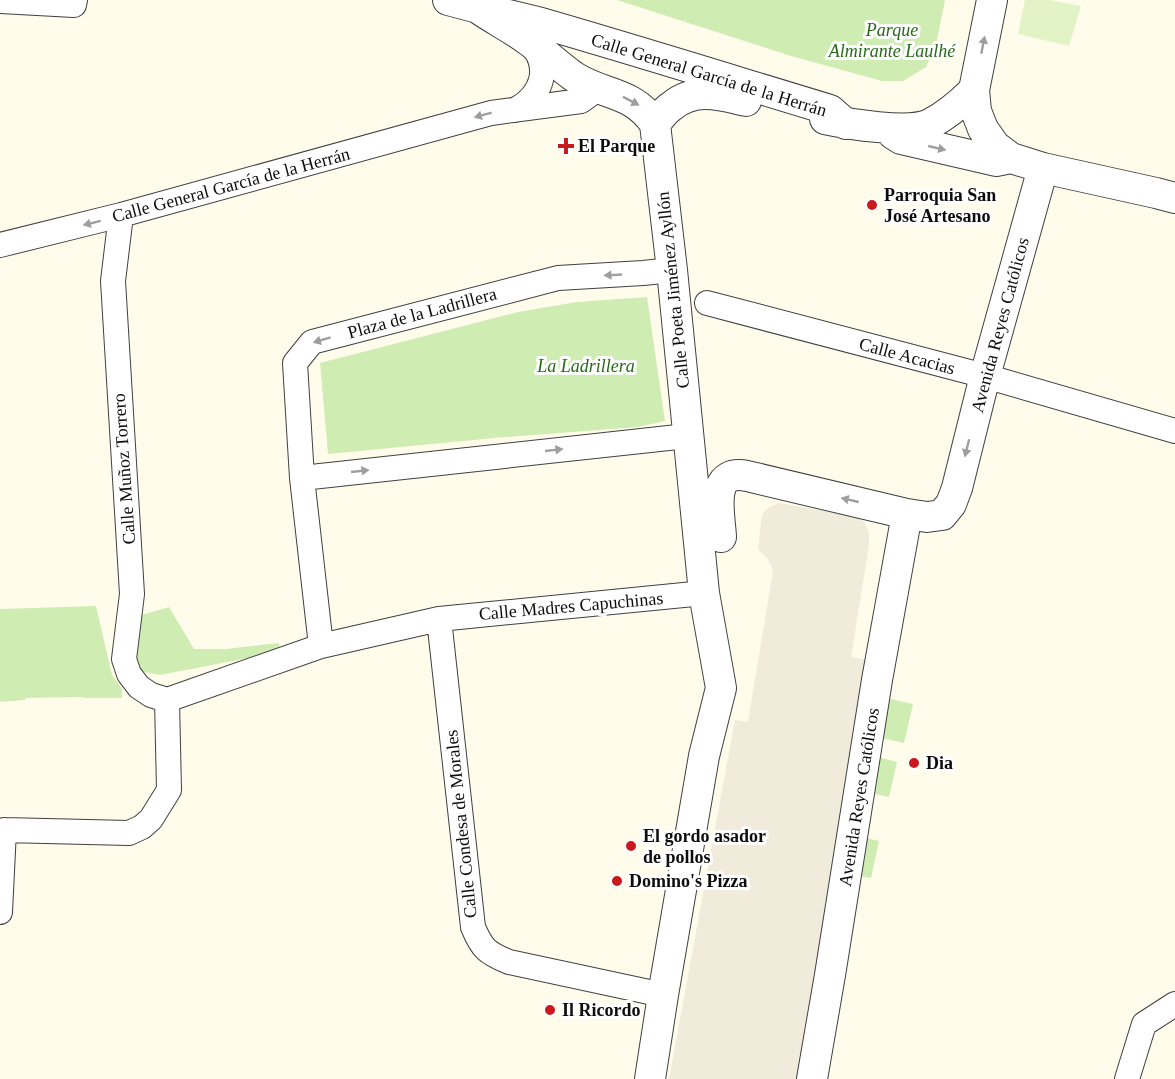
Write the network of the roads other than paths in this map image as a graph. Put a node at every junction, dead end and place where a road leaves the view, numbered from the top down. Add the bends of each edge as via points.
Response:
1 (75, 0) edge
2 (448, 0) edge
3 (992, 0) edge
4 (0, 1) edge
5 (479, 9) junction
6 (527, 40) junction
7 (599, 88) junction
8 (974, 90) junction
9 (515, 110) junction
10 (655, 124) junction
11 (846, 124) junction
12 (883, 128) junction
13 (1011, 158) junction
14 (1043, 168) junction
15 (1175, 198) edge
16 (121, 215) junction
17 (0, 245) edge
18 (672, 270) junction
19 (707, 303) dead end
20 (985, 376) junction
21 (1175, 431) edge
22 (688, 446) junction
23 (747, 476) junction
24 (302, 478) junction
25 (907, 514) junction
26 (721, 537) dead end
27 (704, 593) junction
28 (439, 619) junction
29 (321, 646) junction
30 (167, 700) junction
31 (2, 826) edge
32 (0, 912) edge
33 (663, 995) junction
34 (1175, 1004) edge
35 (650, 1079) edge
36 (812, 1079) edge
37 (1126, 1079) edge

1 - 4 street via 74,6
2 - 5 street
8 -> 3 street
5 - 6 street
5 - 11 street, Calle General García de la Herrán via 538,22 830,110
6 - 7 street via 573,76
6 - 9 street via 541,60 540,84 526,104
7 - 9 street, Calle General García de la Herrán via 581,101
7 -> 10 street via 639,105
8 - 12 street via 953,110 928,125
8 - 13 street via 983,129 995,146
9 -> 16 street, Calle General García de la Herrán via 491,113
10 - 11 street, Calle General García de la Herrán via 670,106 698,94
10 - 18 street, Calle Poeta Jiménez Ayllón
11 - 12 street
12 -> 13 street via 901,139 996,161
13 - 14 street
14 - 15 street
14 - 20 street, Avenida Reyes Católicos
16 -> 17 street, Calle General García de la Herrán
16 - 30 street, Calle Muñoz Torrero via 113,281 132,594 124,659 129,675 139,687
18 - 22 street, Calle Poeta Jiménez Ayllón
18 -> 24 street, Plaza de la Ladrillera via 558,278 312,342 295,363
19 - 20 street, Calle Acacias
20 - 21 street, Calle Acacias
20 -> 25 street, Avenida Reyes Católicos via 951,504 942,515
22 - 23 street, Avenida Reyes Católicos
24 -> 22 street
22 - 27 street, Calle Poeta Jiménez Ayllón
25 -> 23 street, Avenida Reyes Católicos
23 - 26 street via 734,475 719,488
24 - 29 street, Plaza de la Ladrillera
25 - 36 street, Avenida Reyes Católicos
27 - 28 street, Calle Madres Capuchinas
27 - 33 street, Calle Poeta Jiménez Ayllón via 721,688 704,756
28 - 29 street, Calle Madres Capuchinas
28 - 33 street, Calle Condesa de Morales via 472,920 481,945 509,962
29 - 30 street, Calle Madres Capuchinas
30 - 31 street via 169,790 142,827 129,833
31 - 32 street
33 - 35 street
34 - 37 street via 1144,1024

